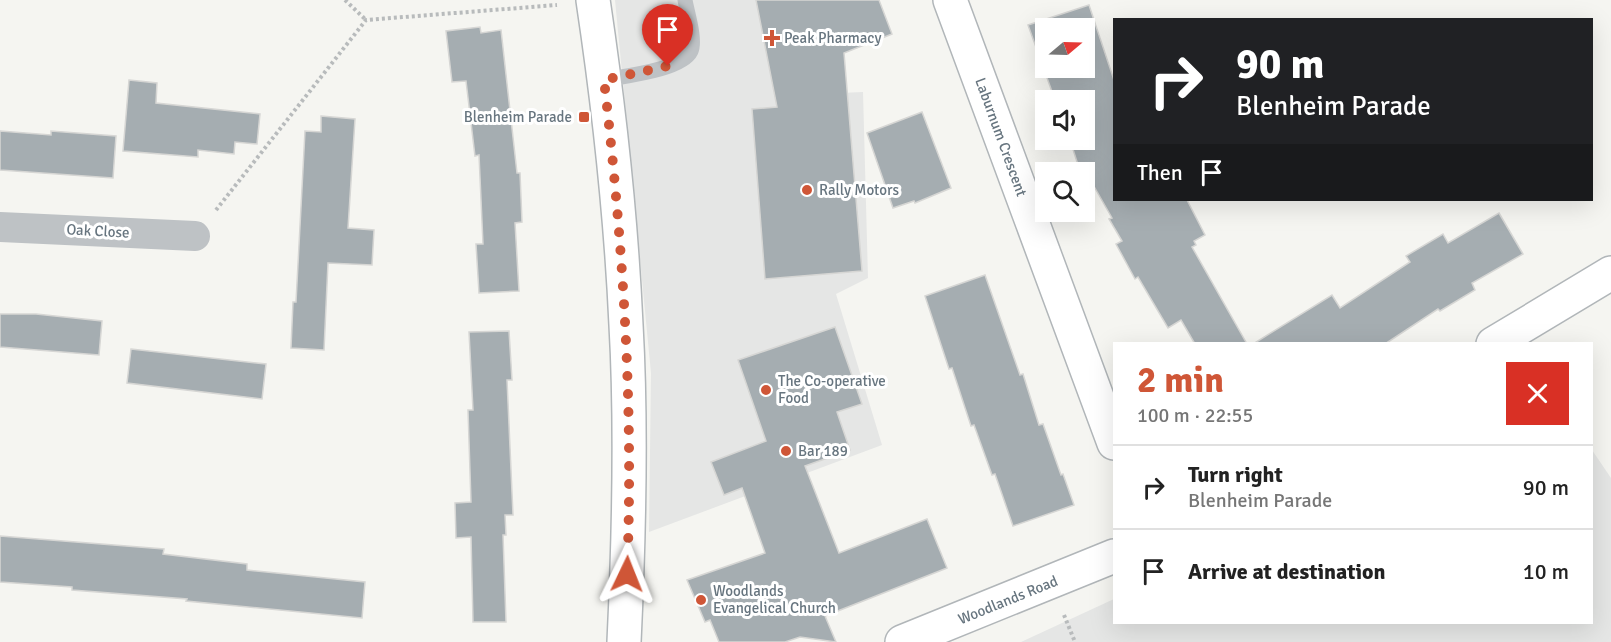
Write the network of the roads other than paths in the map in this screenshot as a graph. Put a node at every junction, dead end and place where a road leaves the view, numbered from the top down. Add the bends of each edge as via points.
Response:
1 (685, 0) edge
2 (950, 0) edge
3 (593, 1) edge
4 (604, 80) junction
5 (0, 227) edge
6 (195, 236) road end
7 (1611, 273) edge
8 (1496, 342) edge
9 (1113, 440) edge
10 (1113, 556) edge
11 (624, 642) edge
12 (902, 642) edge

1 - 4 lane via 693,40 692,51 685,58 668,66
2 - 9 street, Laburnum Crescent
3 - 4 street
4 - 11 street via 627,336 628,551
5 - 6 street, Oak Close
7 - 8 street
10 - 12 street, Woodlands Road

